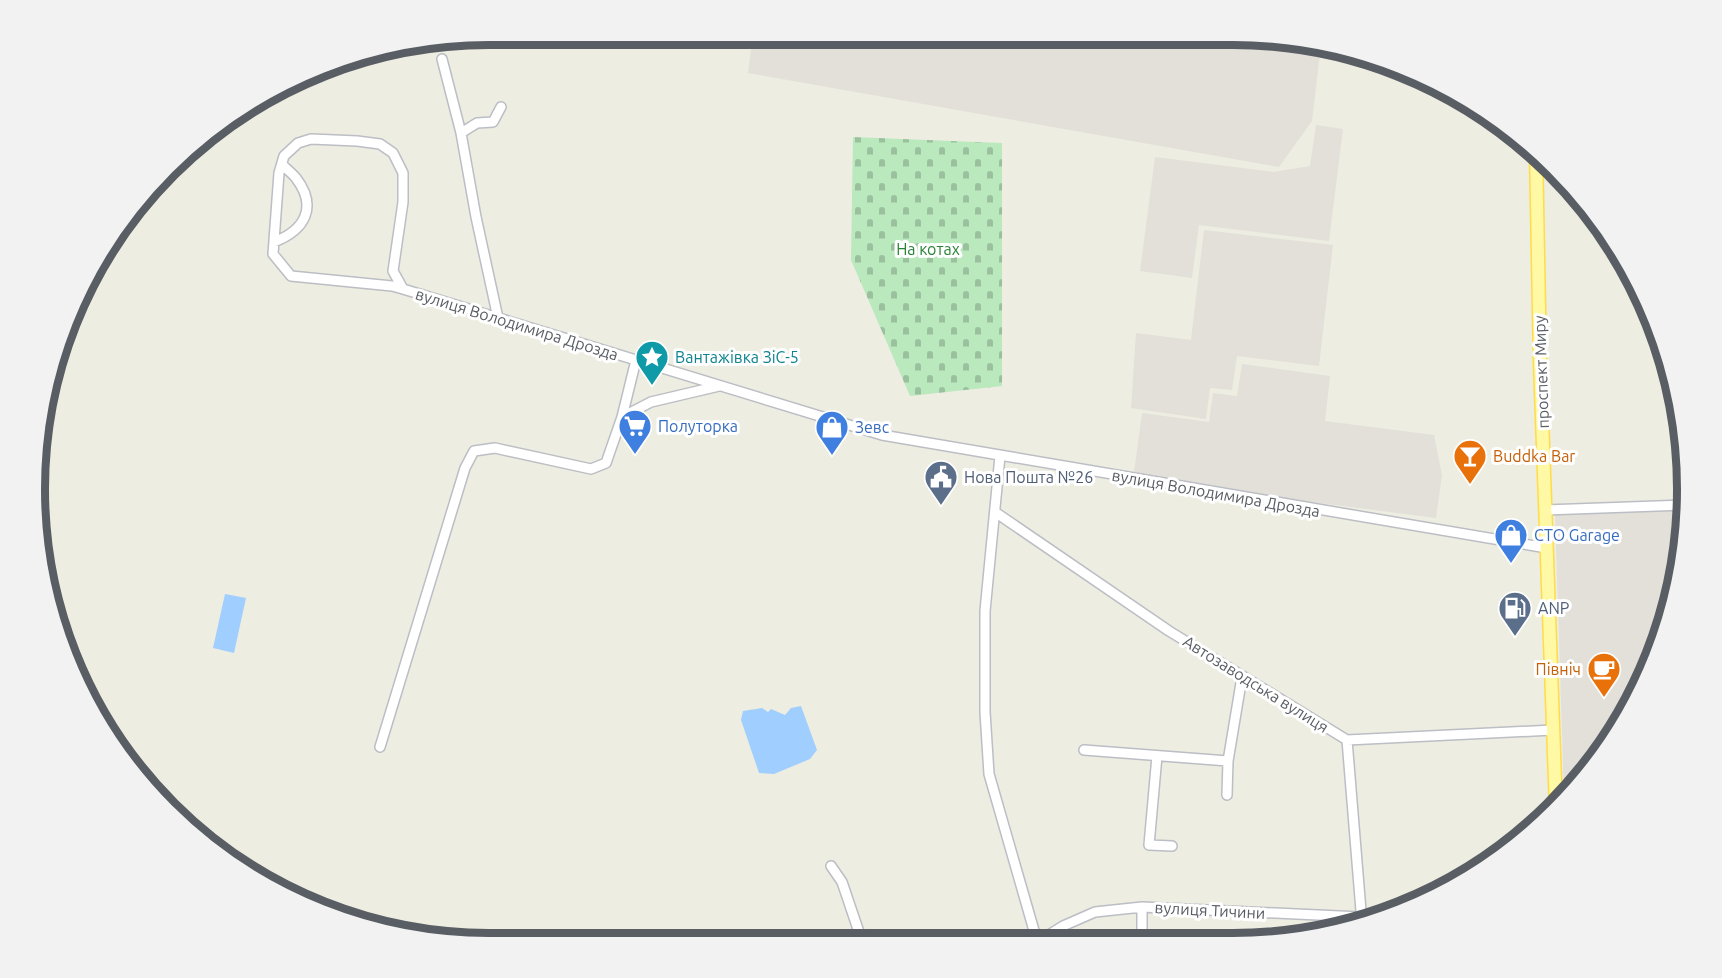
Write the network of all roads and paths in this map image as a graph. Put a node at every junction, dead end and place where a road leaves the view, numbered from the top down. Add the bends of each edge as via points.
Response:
1 (442, 59) dead end
2 (501, 107) dead end
3 (461, 133) junction
4 (282, 164) junction
5 (1536, 165) edge
6 (274, 242) junction
7 (393, 271) junction
8 (380, 285) junction
9 (403, 289) junction
10 (498, 318) junction
11 (636, 360) junction
12 (720, 386) junction
13 (622, 417) junction
14 (1000, 456) junction
15 (1676, 505) edge
16 (1545, 510) junction
17 (995, 512) junction
18 (1546, 548) junction
19 (1242, 677) junction
20 (1553, 730) junction
21 (1347, 740) junction
22 (380, 747) dead end
23 (1084, 750) dead end
24 (1157, 756) junction
25 (1228, 761) junction
26 (1555, 794) edge
27 (1227, 795) dead end
28 (1172, 846) dead end
29 (831, 866) dead end
30 (1142, 907) junction
31 (1361, 914) edge
32 (1344, 919) edge
33 (859, 933) edge
34 (1036, 933) edge
35 (1050, 933) edge
36 (1142, 933) edge

1 - 3 street
2 - 3 street via 493,122 477,123
3 - 10 street
4 - 6 street, вулиця Володимира Дрозда
4 - 6 street via 305,194 307,209 295,232
4 - 7 street, вулиця Володимира Дрозда via 284,156 298,142 311,139 380,144 393,153 403,173 403,202
5 - 16 main road, проспект Миру
6 - 8 street, вулиця Володимира Дрозда via 273,254 291,276
7 - 8 street
7 - 9 street, вулиця Володимира Дрозда
8 - 9 street, вулиця Володимира Дрозда
9 - 10 street, вулиця Володимира Дрозда
10 - 11 street, вулиця Володимира Дрозда
11 - 12 street, вулиця Володимира Дрозда
11 - 13 street
12 - 13 street via 651,402
12 - 14 street, вулиця Володимира Дрозда via 882,435
13 - 22 street via 606,463 591,469 495,448 474,451 465,468
14 - 17 street
14 - 18 street, вулиця Володимира Дрозда
15 - 16 street
16 - 18 main road, проспект Миру
17 - 19 street, Автозаводська вулиця
17 - 34 street via 985,611 989,774
18 - 20 main road, проспект Миру
19 - 21 street, Автозаводська вулиця
19 - 25 street
20 - 21 street, Автозаводська вулиця
20 - 26 main road, проспект Миру
21 - 31 street
23 - 24 street
24 - 25 street
24 - 28 street via 1149,845
25 - 27 street
29 - 33 street via 842,882
30 - 32 street, вулиця Тичини
30 - 35 street, вулиця Тичини via 1095,912
30 - 36 street

